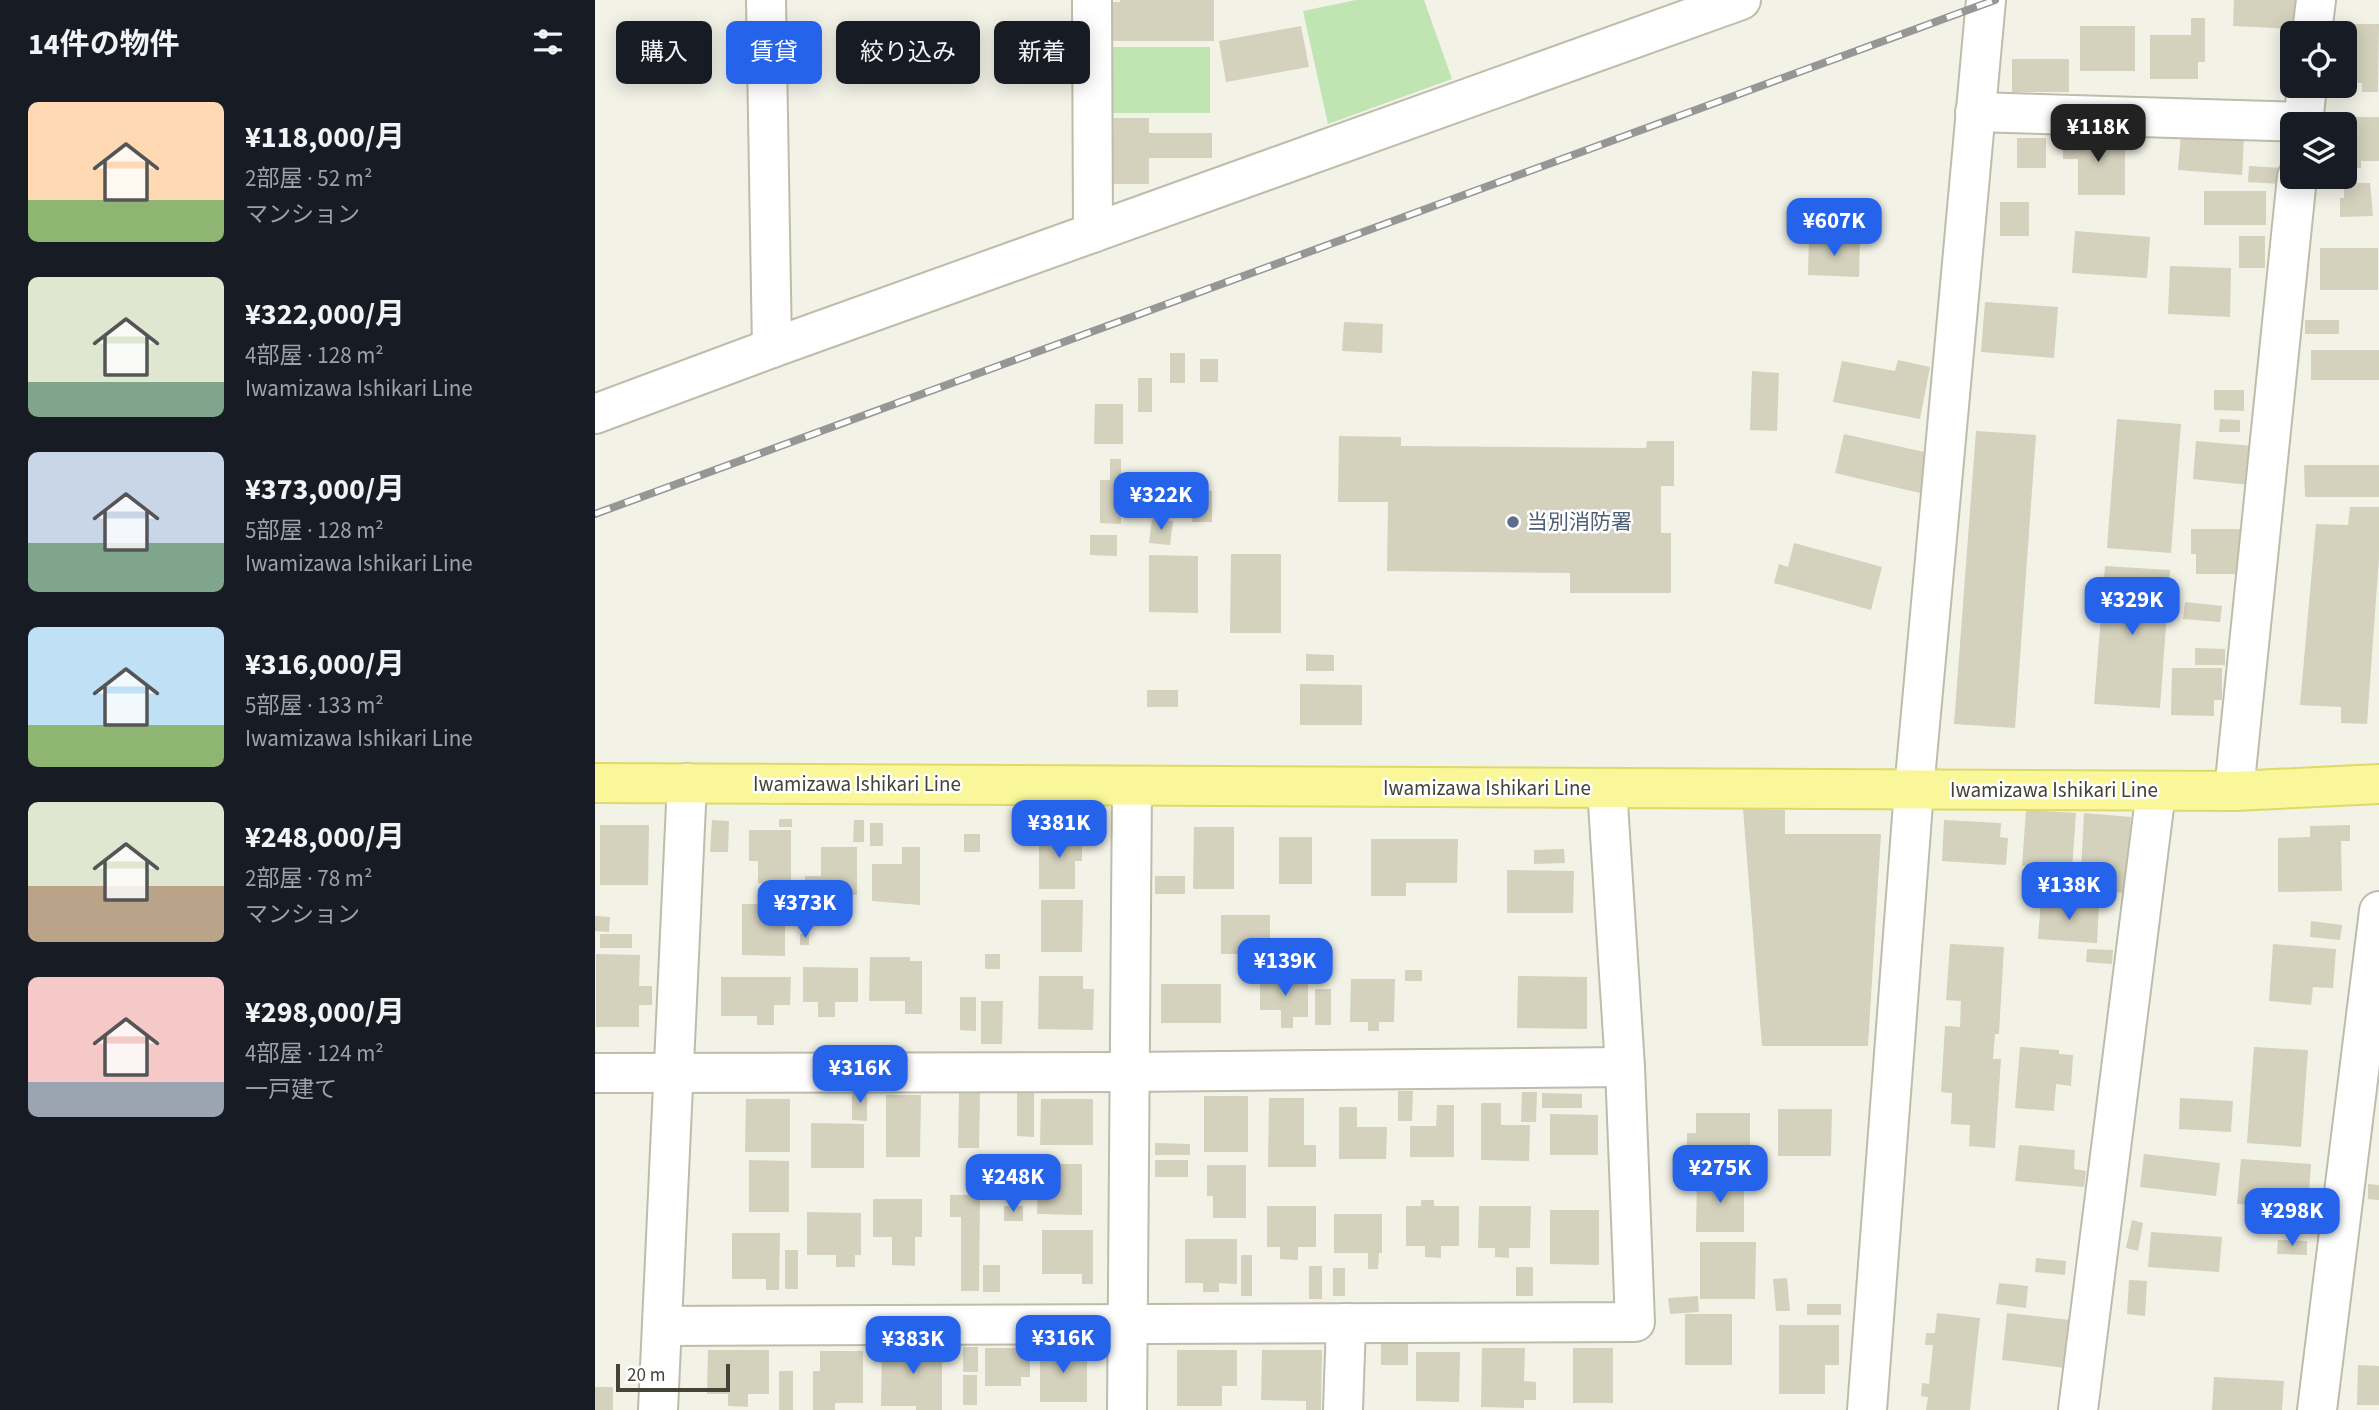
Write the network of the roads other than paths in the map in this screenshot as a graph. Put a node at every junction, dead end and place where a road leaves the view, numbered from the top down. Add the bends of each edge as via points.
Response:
1 (766, 0) edge
2 (1092, 0) edge
3 (1741, 0) edge
4 (1986, 0) edge
5 (2316, 0) edge
6 (2313, 21) edge
7 (2304, 111) edge
8 (1975, 113) junction
9 (2296, 189) edge
10 (1093, 233) junction
11 (772, 348) junction
12 (595, 414) edge
13 (595, 783) edge
14 (687, 783) junction
15 (2379, 783) edge
16 (1132, 786) junction
17 (1607, 788) junction
18 (1914, 790) junction
19 (2157, 791) junction
20 (2234, 791) junction
21 (2379, 911) edge
22 (1625, 1068) junction
23 (1130, 1072) junction
24 (595, 1073) edge
25 (673, 1073) junction
26 (1128, 1323) junction
27 (1346, 1323) junction
28 (662, 1326) junction
29 (658, 1410) edge
30 (1127, 1410) edge
31 (1343, 1410) edge
32 (1867, 1410) edge
33 (2078, 1410) edge
34 (2316, 1410) edge

1 - 11 street
2 - 10 street
3 - 10 street
4 - 8 street
5 - 6 street
7 - 8 street
8 - 18 street
9 - 20 street
10 - 11 street
11 - 12 street
13 - 14 main road, Iwamizawa Ishikari Line
14 - 16 main road, Iwamizawa Ishikari Line
14 - 25 street
15 - 20 main road, Iwamizawa Ishikari Line
16 - 17 main road, Iwamizawa Ishikari Line
16 - 23 street
17 - 18 main road, Iwamizawa Ishikari Line
17 - 22 street
18 - 19 main road, Iwamizawa Ishikari Line
18 - 32 street
19 - 20 main road, Iwamizawa Ishikari Line
19 - 33 street
21 - 34 street
22 - 23 street
22 - 27 street via 1635,1322
23 - 25 street
23 - 26 street
24 - 25 street
25 - 28 street
26 - 27 street
26 - 28 street
26 - 30 street
27 - 31 street
28 - 29 street

